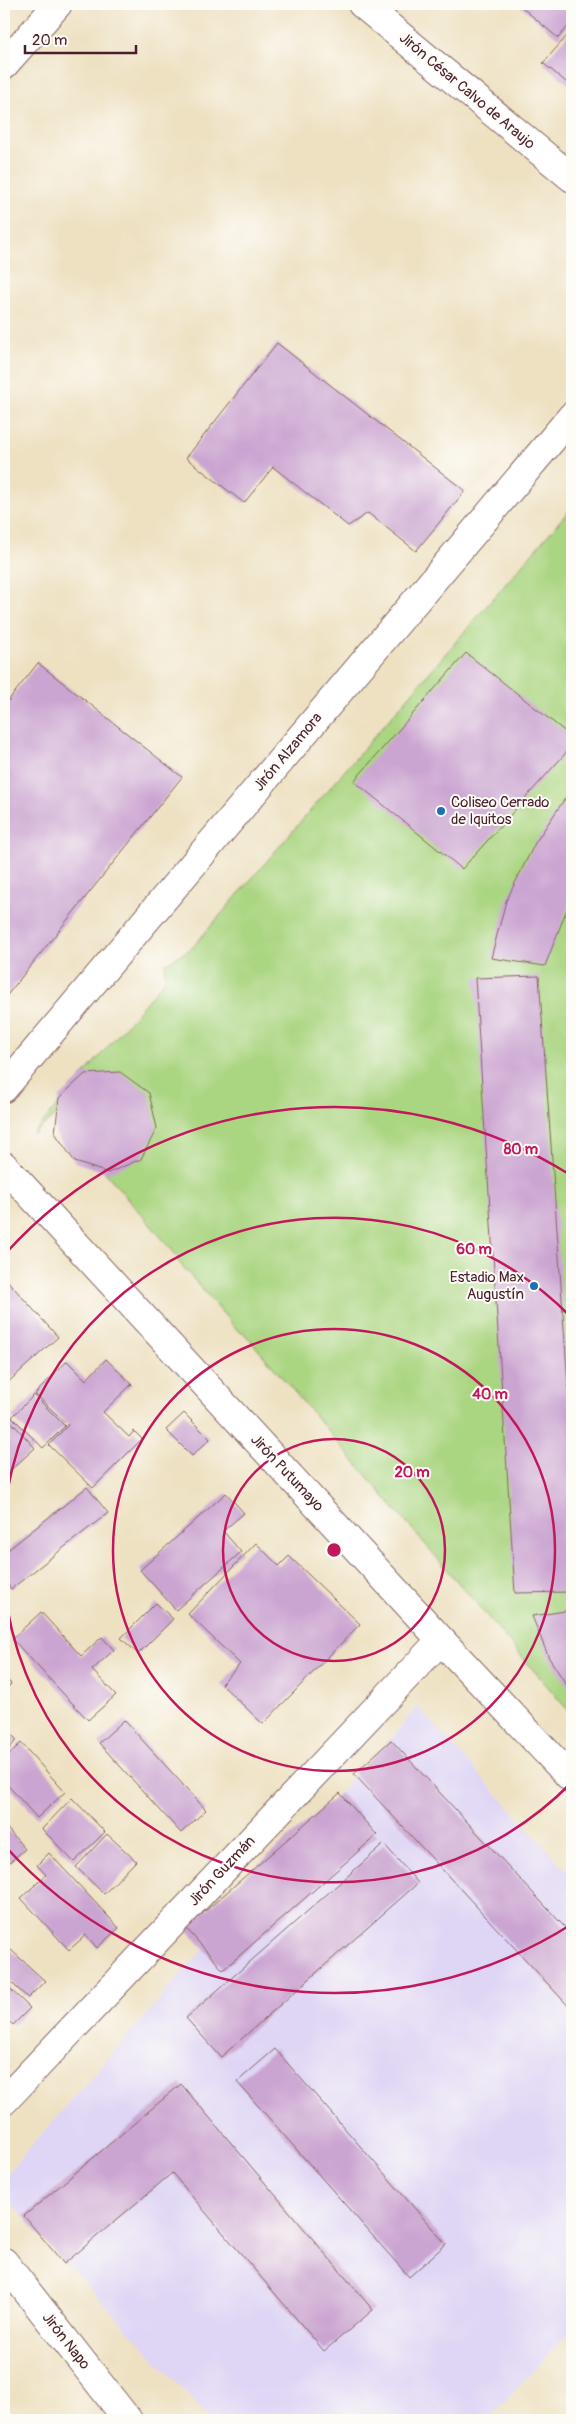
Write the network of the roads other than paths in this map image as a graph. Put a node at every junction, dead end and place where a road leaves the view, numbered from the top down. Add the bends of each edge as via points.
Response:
1 (58, 4) edge
2 (362, 4) edge
3 (4, 65) edge
4 (572, 178) edge
5 (572, 416) edge
6 (4, 1088) edge
7 (4, 1166) edge
8 (441, 1640) junction
9 (572, 1779) edge
10 (4, 2101) edge
11 (4, 2262) edge
12 (128, 2420) edge

1 - 3 street
2 - 4 street, Jirón César Calvo de Araujo
5 - 6 street, Jirón Alzamora
7 - 8 street, Jirón Putumayo
8 - 9 street, Jirón Putumayo
8 - 10 street, Jirón Guzmán
11 - 12 street, Jirón Napo

